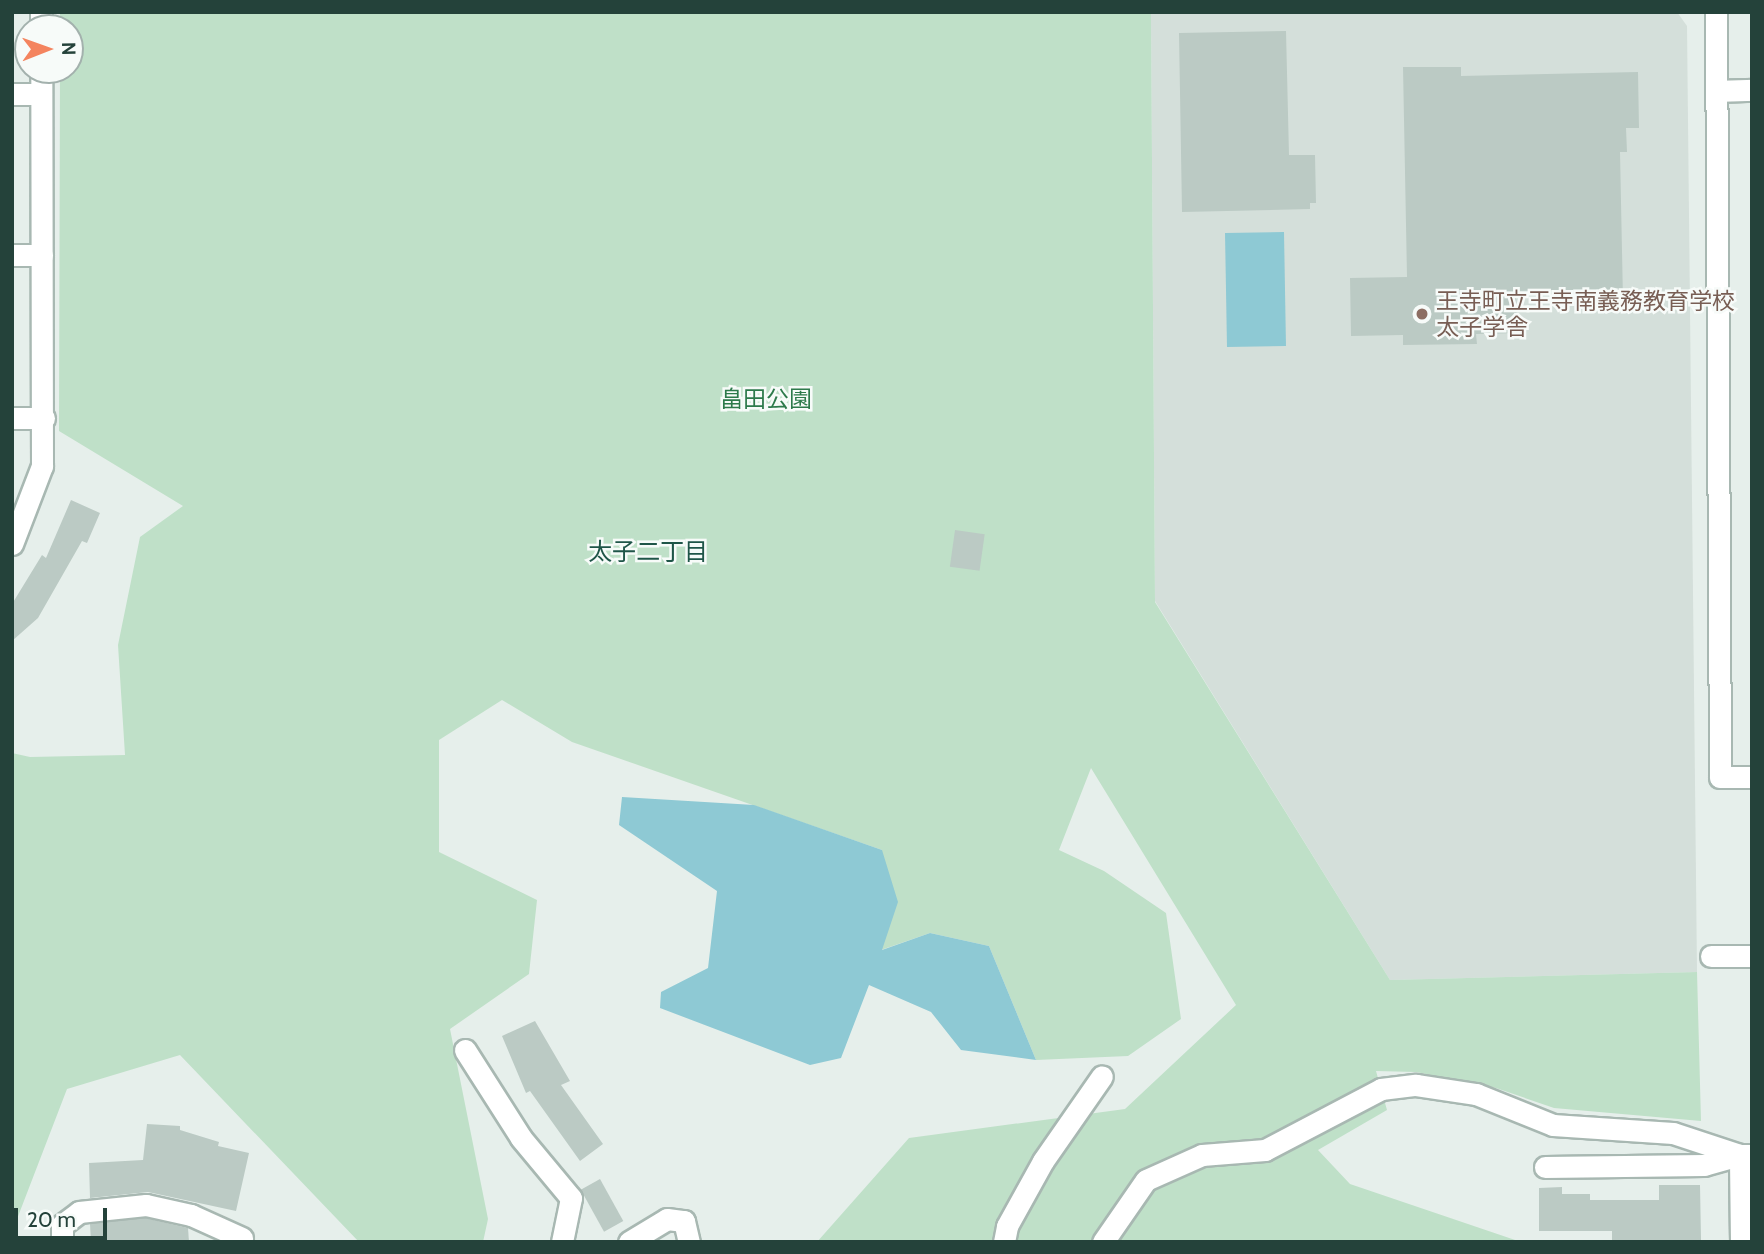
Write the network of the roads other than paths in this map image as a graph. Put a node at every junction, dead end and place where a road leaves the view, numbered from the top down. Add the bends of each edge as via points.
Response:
1 (1717, 12) edge
2 (41, 84) edge
3 (1752, 90) edge
4 (1717, 91) junction
5 (12, 94) edge
6 (41, 94) junction
7 (12, 255) edge
8 (42, 255) junction
9 (12, 418) edge
10 (44, 418) junction
11 (12, 544) edge
12 (1752, 777) edge
13 (1711, 956) dead end
14 (1752, 956) edge
15 (465, 1050) dead end
16 (1102, 1076) dead end
17 (1746, 1155) edge
18 (1545, 1167) dead end
19 (242, 1238) dead end
20 (62, 1242) edge
21 (562, 1242) edge
22 (629, 1242) edge
23 (690, 1242) edge
24 (1004, 1242) edge
25 (1103, 1242) edge
26 (1741, 1242) edge

1 - 4 street
2 - 6 street
3 - 4 street
4 - 12 street via 1720,777
5 - 6 street
6 - 8 street
7 - 8 street
8 - 10 street
9 - 10 street
10 - 11 street via 36,491
13 - 14 street
15 - 21 street via 521,1138 571,1198
16 - 24 street via 1044,1161 1007,1226
17 - 18 street via 1704,1165
17 - 25 street via 1673,1133 1553,1125 1476,1094 1416,1085 1381,1088 1265,1150 1202,1155 1146,1180
17 - 26 street
19 - 20 street via 191,1215 146,1205 79,1212 62,1225
22 - 23 street via 667,1219 684,1221

